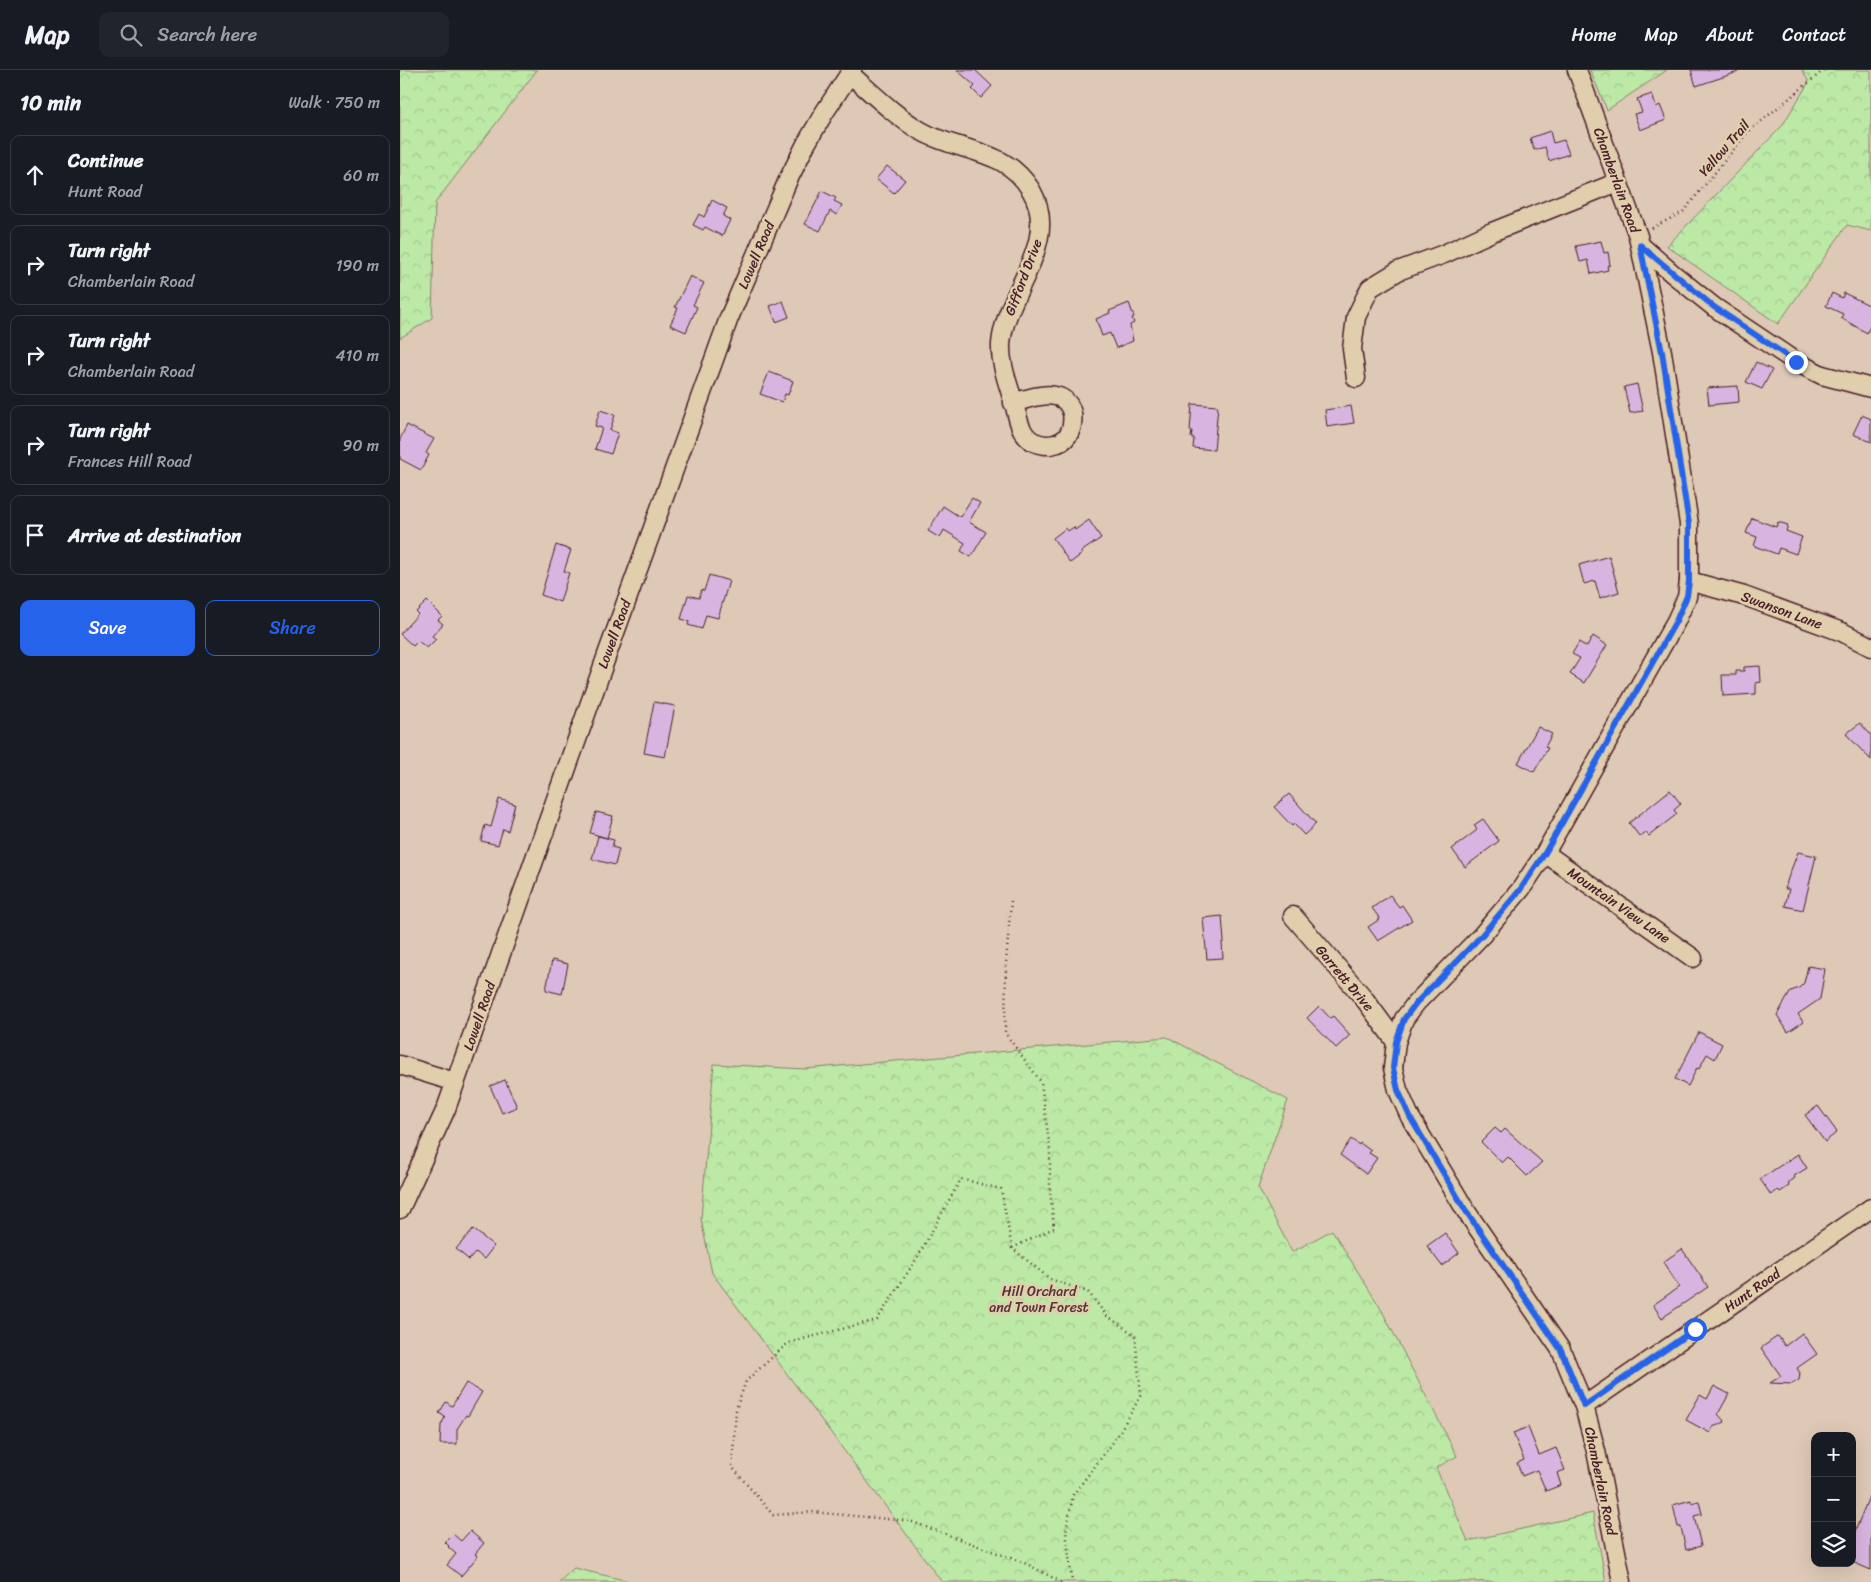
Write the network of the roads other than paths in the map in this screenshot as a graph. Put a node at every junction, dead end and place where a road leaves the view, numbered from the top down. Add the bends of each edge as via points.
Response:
1 (1577, 70) edge
2 (851, 72) edge
3 (1618, 182) junction
4 (1639, 240) junction
5 (1356, 378) dead end
6 (1871, 388) edge
7 (1013, 403) dead end
8 (1689, 581) junction
9 (1871, 647) edge
10 (1545, 853) junction
11 (1293, 916) dead end
12 (1692, 958) dead end
13 (1396, 1042) junction
14 (400, 1065) edge
15 (455, 1082) junction
16 (1871, 1208) edge
17 (400, 1209) edge
18 (1584, 1406) junction
19 (1622, 1582) edge

1 - 3 street, Chamberlain Road
2 - 7 street, Gifford Drive via 920,130 1006,164 1026,182 1032,193 1040,217 1039,242 1011,305 1001,344 1002,364
2 - 15 street, Lowell Road via 824,113 788,180 729,318
3 - 4 street, Chamberlain Road
3 - 5 street via 1398,271 1370,288 1356,317 1352,349
4 - 6 street via 1714,307 1796,362 1822,375
4 - 8 street, Chamberlain Road via 1662,352 1683,481 1689,534
8 - 9 street, Swanson Lane via 1744,596 1842,632
8 - 10 street, Chamberlain Road via 1687,596 1676,621
10 - 12 street, Mountain View Lane
10 - 13 street, Chamberlain Road via 1520,890 1482,935 1416,1003 1404,1019
11 - 13 street, Garrett Drive via 1363,997
13 - 18 street, Chamberlain Road via 1393,1068 1410,1117 1466,1211 1557,1343
14 - 15 street
15 - 17 street, Lowell Road
16 - 18 street, Hunt Road
18 - 19 street, Chamberlain Road

